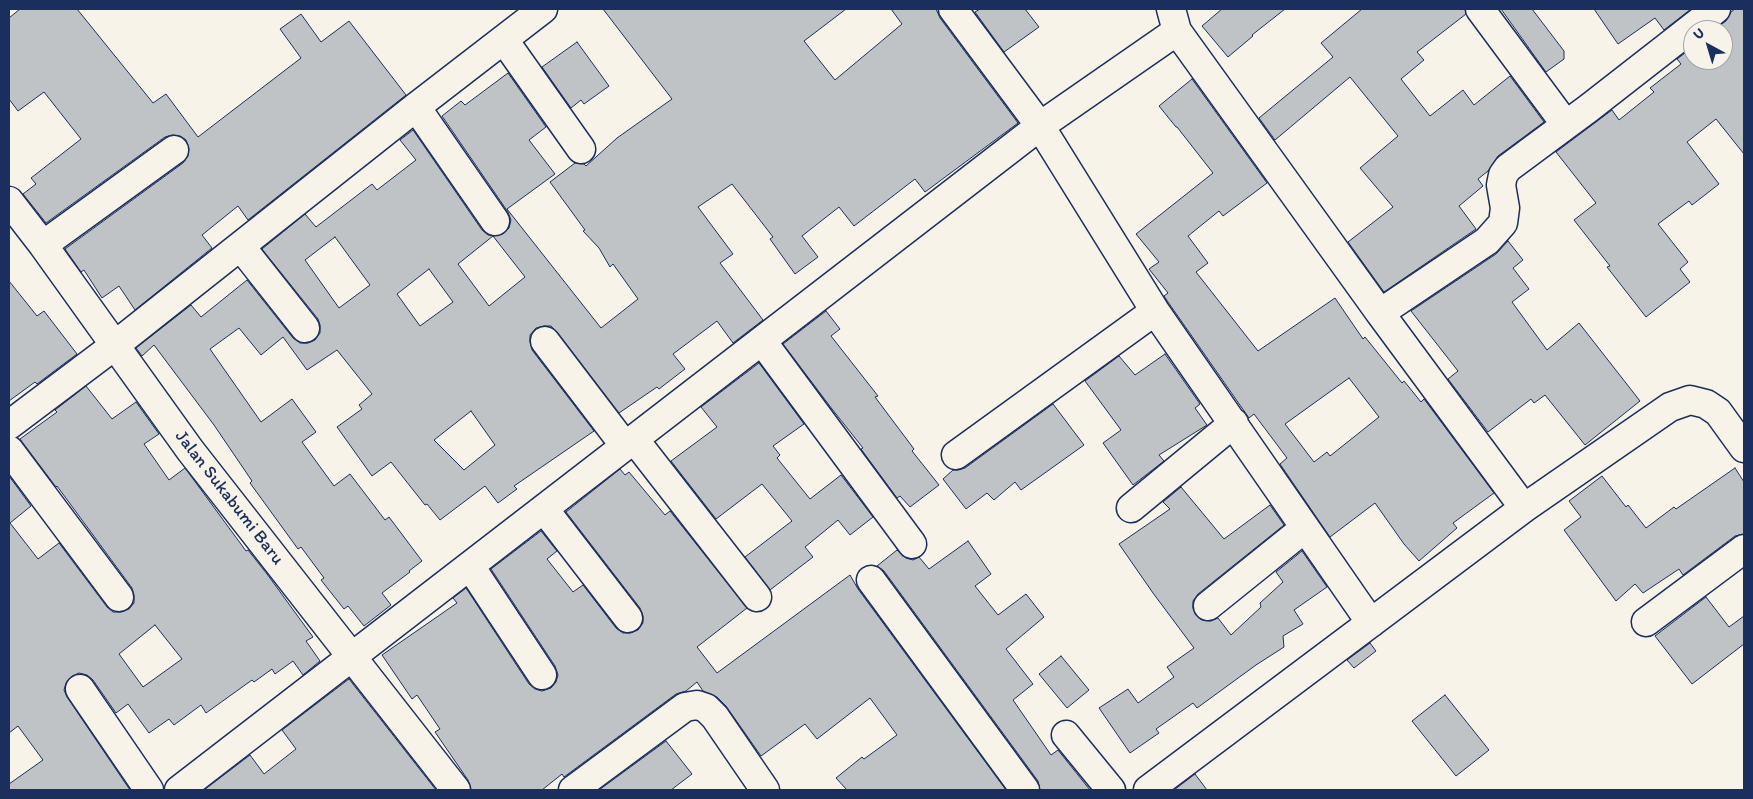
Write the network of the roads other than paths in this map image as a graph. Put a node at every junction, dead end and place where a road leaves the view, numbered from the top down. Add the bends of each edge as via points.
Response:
1 (543, 9) edge
2 (953, 9) edge
3 (1480, 9) edge
4 (1716, 9) edge
5 (1174, 20) edge
6 (504, 40) junction
7 (416, 107) junction
8 (1566, 125) junction
9 (1040, 126) junction
10 (581, 149) dead end
11 (174, 150) dead end
12 (9, 201) edge
13 (495, 221) dead end
14 (43, 245) junction
15 (242, 247) junction
16 (1155, 311) junction
17 (1380, 313) junction
18 (305, 328) dead end
19 (545, 341) dead end
20 (762, 341) junction
21 (114, 346) junction
22 (1234, 423) junction
23 (9, 425) edge
24 (630, 443) junction
25 (1744, 448) edge
26 (9, 450) edge
27 (956, 455) dead end
28 (544, 508) junction
29 (1131, 508) dead end
30 (1524, 508) junction
31 (1305, 528) junction
32 (912, 544) dead end
33 (1744, 549) edge
34 (470, 566) junction
35 (871, 580) dead end
36 (119, 597) dead end
37 (757, 597) dead end
38 (1208, 606) dead end
39 (628, 618) dead end
40 (1646, 622) dead end
41 (1371, 623) junction
42 (353, 656) junction
43 (542, 675) dead end
44 (80, 689) dead end
45 (1066, 735) dead end
46 (149, 790) edge
47 (179, 790) edge
48 (456, 790) edge
49 (573, 790) edge
50 (765, 790) edge
51 (1025, 790) edge
52 (1111, 790) edge
53 (1148, 790) edge

1 - 6 street
2 - 9 street
3 - 8 street
4 - 8 street
5 - 9 street
5 - 17 street
6 - 7 street
6 - 10 street
7 - 13 street
7 - 15 street
8 - 17 street via 1508,168 1501,185 1505,208 1503,223 1487,242
9 - 16 street
9 - 20 street
11 - 14 street
12 - 14 street, Jalan Sukabumi Baru
14 - 21 street, Jalan Sukabumi Baru
15 - 18 street
15 - 21 street
16 - 22 street
16 - 27 street
17 - 30 street
19 - 24 street
20 - 24 street
20 - 32 street
21 - 23 street
21 - 42 street, Jalan Sukabumi Baru via 190,450
22 - 29 street
22 - 31 street
24 - 28 street
24 - 37 street
25 - 30 street via 1718,412 1706,404 1690,400 1670,407
26 - 36 street
28 - 34 street
28 - 39 street
30 - 41 street
31 - 38 street
31 - 41 street
33 - 40 street
34 - 42 street
34 - 43 street
35 - 51 street
41 - 53 street
42 - 47 street
42 - 48 street, Jalan Sukabumi Baru
44 - 46 street
45 - 52 street
49 - 50 street via 685,707 697,705 715,717

